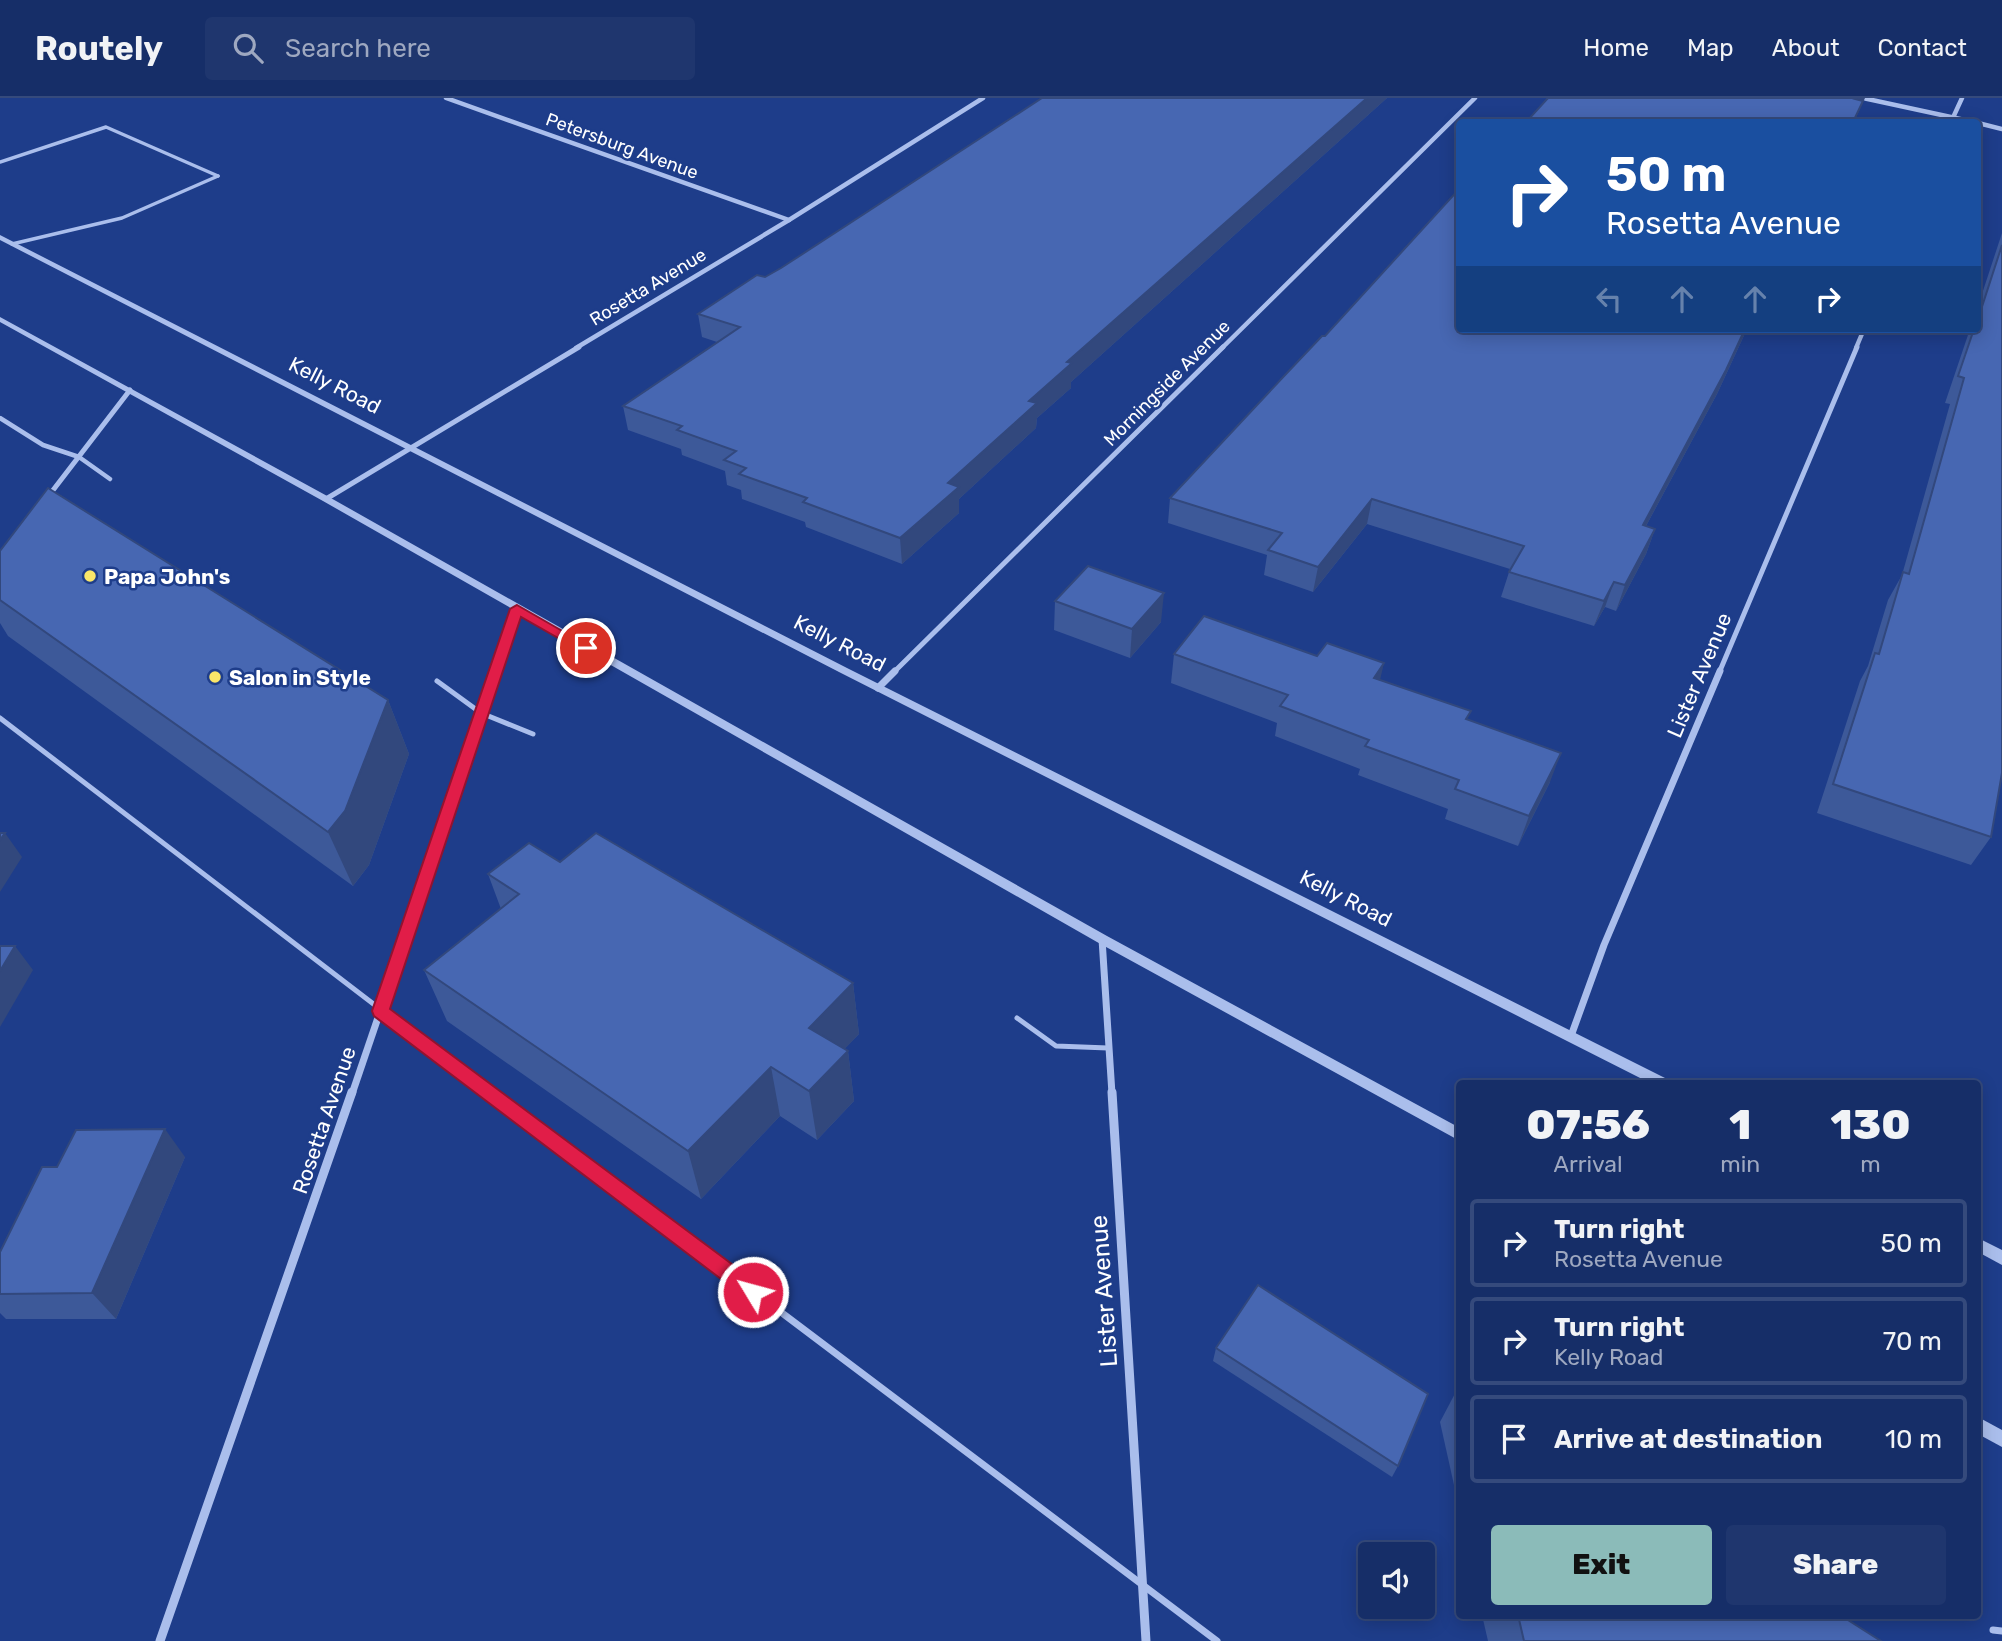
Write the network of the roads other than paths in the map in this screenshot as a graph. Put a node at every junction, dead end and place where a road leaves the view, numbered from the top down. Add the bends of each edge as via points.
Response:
1 (446, 98) edge
2 (983, 98) edge
3 (1475, 98) edge
4 (1863, 98) edge
5 (1962, 98) edge
6 (1948, 119) edge
7 (1952, 119) edge
8 (1981, 124) edge
9 (2002, 129) edge
10 (0, 162) edge
11 (789, 220) junction
12 (0, 237) edge
13 (12, 244) junction
14 (0, 319) edge
15 (1862, 333) edge
16 (130, 390) junction
17 (0, 418) edge
18 (411, 449) junction
19 (79, 457) junction
20 (110, 479) dead end
21 (326, 499) junction
22 (39, 509) edge
23 (517, 609) junction
24 (437, 681) dead end
25 (878, 688) junction
26 (481, 713) junction
27 (0, 718) edge
28 (533, 734) dead end
29 (1102, 939) junction
30 (381, 1011) junction
31 (1017, 1018) dead end
32 (1571, 1036) junction
33 (1108, 1048) junction
34 (1656, 1080) edge
35 (1456, 1133) edge
36 (1981, 1247) edge
37 (2002, 1258) edge
38 (1981, 1427) edge
39 (2002, 1439) edge
40 (1143, 1586) junction
41 (160, 1641) edge
42 (1146, 1641) edge
43 (1217, 1641) edge

1 - 11 street, Petersburg Avenue
2 - 11 street, Rosetta Avenue
3 - 25 street, Morningside Avenue
4 - 6 street
5 - 7 street
8 - 9 street
10 - 13 lane via 106,127 218,176 122,218
11 - 18 street, Rosetta Avenue
12 - 13 street, Kelly Road
13 - 18 street, Kelly Road
14 - 16 street
15 - 32 street, Lister Avenue via 1604,945
16 - 19 street
16 - 21 street
17 - 19 lane via 43,445
18 - 21 street, Rosetta Avenue
18 - 25 street, Kelly Road
19 - 20 lane
19 - 22 street
21 - 23 street
23 - 26 street, Rosetta Avenue
23 - 29 street
24 - 26 lane
25 - 32 street, Kelly Road
26 - 28 lane
26 - 30 street, Rosetta Avenue
27 - 30 lane
29 - 33 street, Lister Avenue
29 - 35 street
30 - 40 lane
30 - 41 street, Rosetta Avenue
31 - 33 lane via 1056,1046
32 - 34 street, Kelly Road
33 - 40 street, Lister Avenue
36 - 37 street
38 - 39 street
40 - 42 street, Lister Avenue
40 - 43 lane

